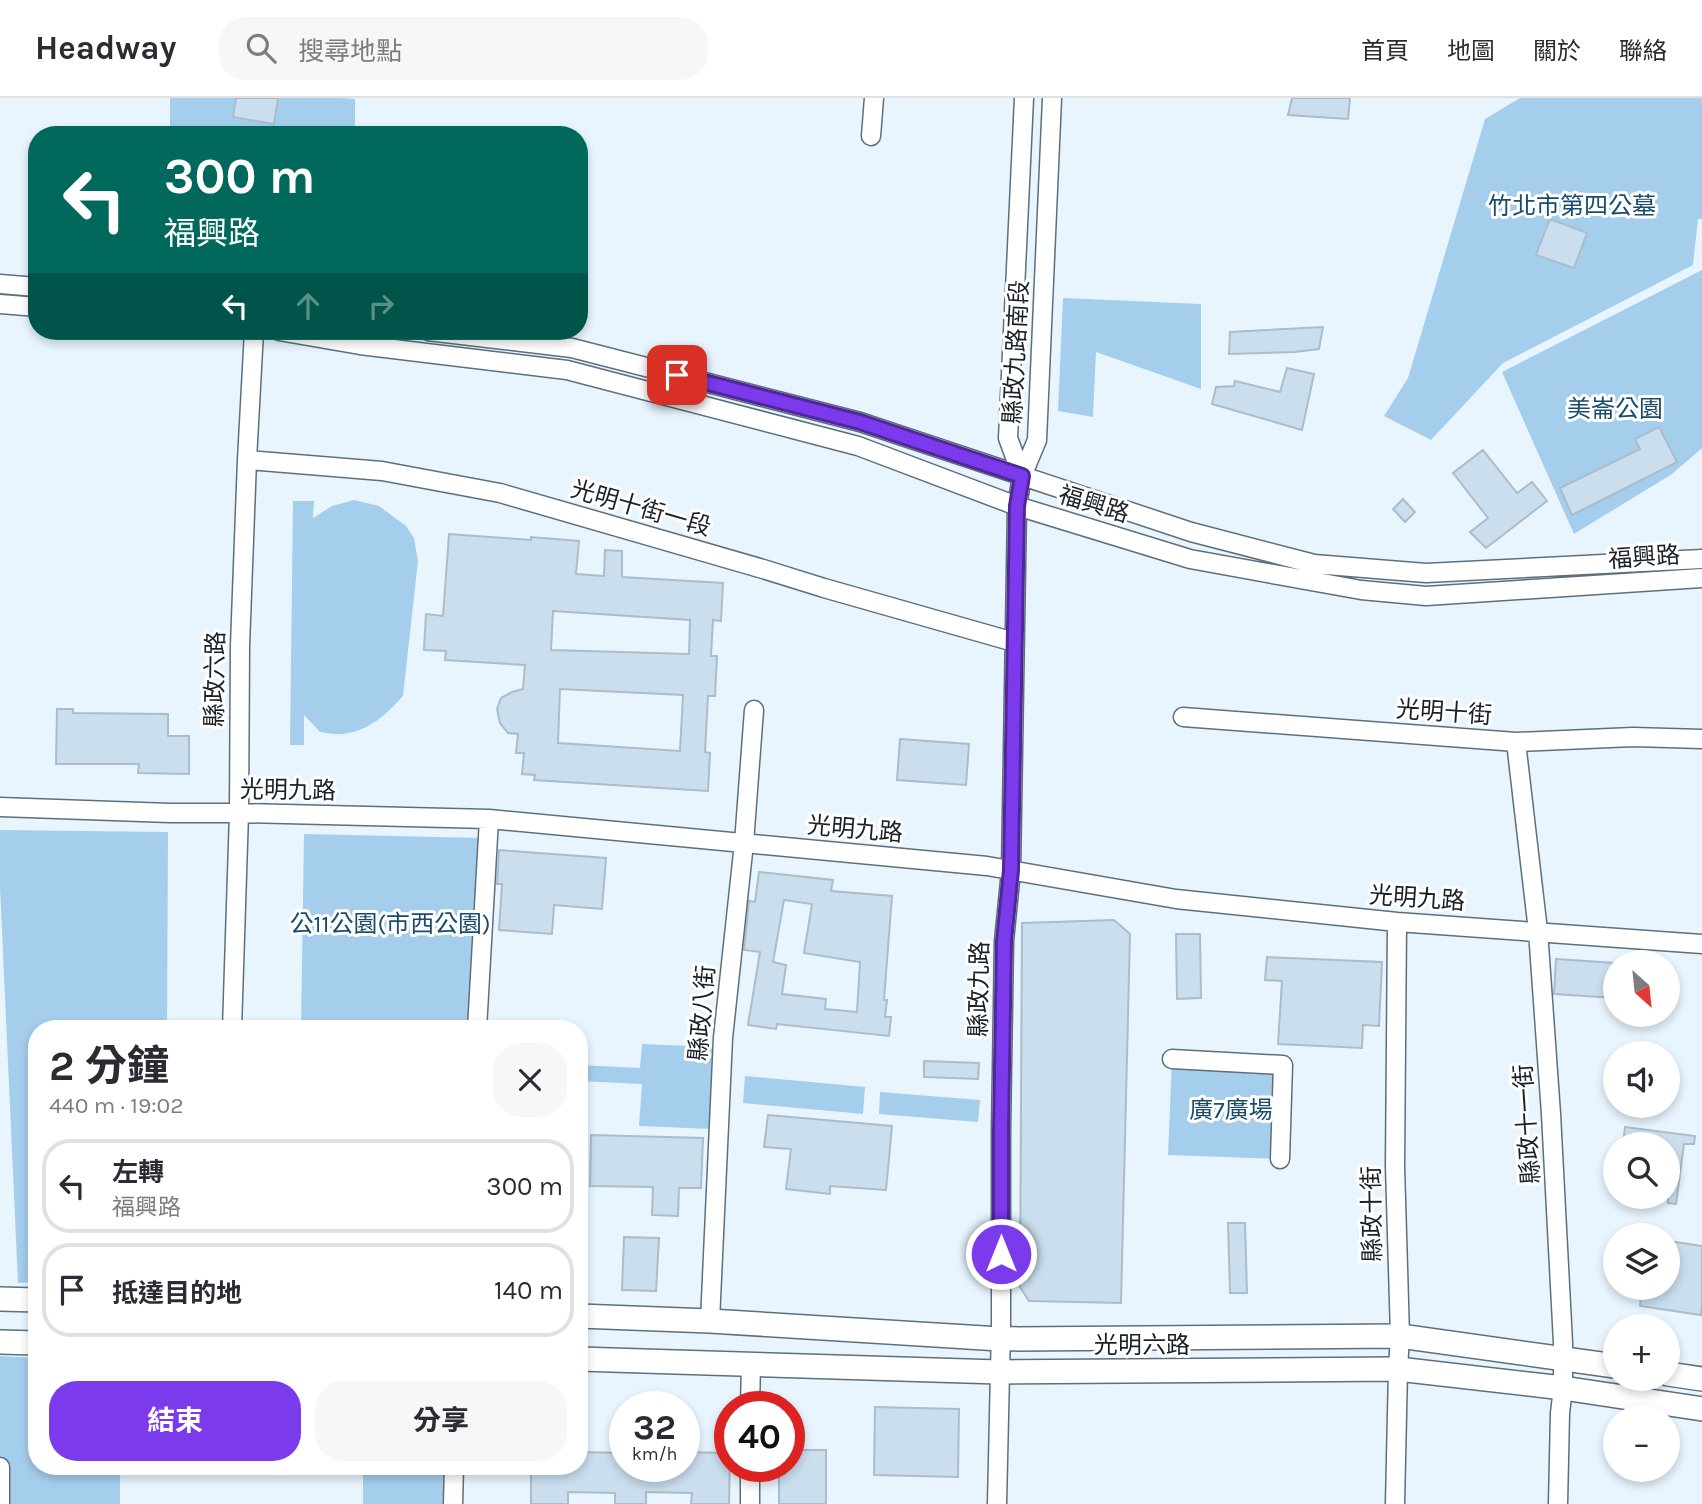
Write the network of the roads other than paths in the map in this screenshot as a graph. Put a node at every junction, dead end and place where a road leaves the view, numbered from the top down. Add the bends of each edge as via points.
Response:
1 (874, 98) edge
2 (1024, 98) edge
3 (1052, 98) edge
4 (871, 136) dead end
5 (0, 284) edge
6 (28, 286) edge
7 (0, 304) edge
8 (28, 306) edge
9 (254, 340) edge
10 (331, 340) edge
11 (504, 340) edge
12 (247, 460) junction
13 (1022, 476) junction
14 (1017, 506) junction
15 (1702, 559) edge
16 (1702, 578) edge
17 (1014, 642) junction
18 (754, 710) dead end
19 (1183, 717) dead end
20 (1702, 739) edge
21 (1516, 742) junction
22 (0, 807) edge
23 (239, 813) junction
24 (489, 819) junction
25 (744, 843) junction
26 (1011, 870) junction
27 (1396, 922) junction
28 (1538, 931) junction
29 (1702, 944) edge
30 (232, 1020) edge
31 (478, 1020) edge
32 (1172, 1059) dead end
33 (1280, 1159) dead end
34 (0, 1298) edge
35 (28, 1300) edge
36 (0, 1308) edge
37 (588, 1316) edge
38 (709, 1321) junction
39 (1400, 1336) junction
40 (1000, 1339) junction
41 (0, 1342) edge
42 (28, 1343) edge
43 (1563, 1358) junction
44 (588, 1359) edge
45 (751, 1364) junction
46 (1603, 1364) edge
47 (1398, 1369) junction
48 (999, 1372) junction
49 (1680, 1376) edge
50 (1702, 1379) edge
51 (1563, 1388) junction
52 (750, 1391) edge
53 (1702, 1409) edge
54 (0, 1467) edge
55 (454, 1475) edge
56 (750, 1482) edge
57 (0, 1504) edge
58 (453, 1504) edge
59 (750, 1504) edge
60 (997, 1504) edge
61 (1395, 1504) edge
62 (1558, 1504) edge

1 - 4 street
2 - 13 street, 縣政九路南段 via 1008,438
3 - 13 street, 縣政九路南段 via 1037,440
5 - 6 street
7 - 8 street
9 - 12 street, 縣政六路
10 - 14 street, 福興路 via 567,370 858,446
11 - 13 street, 福興路 via 572,348 860,422
12 - 17 street, 光明十街一段 via 382,471 500,493
12 - 23 street, 縣政六路
13 - 14 street, 縣政九路
13 - 15 street, 福興路 via 1191,532 1314,564 1426,573
14 - 16 street, 福興路 via 1190,559 1360,590 1426,596
14 - 17 street, 縣政九路
17 - 26 street, 縣政九路
18 - 25 street, 縣政八街
19 - 21 street, 光明十街
20 - 21 street, 光明十街
21 - 28 street, 縣政十一街
22 - 23 street, 光明九路
23 - 24 street, 光明九路
23 - 30 street, 縣政六路
24 - 25 street, 光明九路
24 - 31 street
25 - 26 street, 光明九路
25 - 38 street, 縣政八街 via 723,1038
26 - 27 street, 光明九路 via 1176,899
26 - 40 street, 縣政九路 via 1004,941
27 - 28 street, 光明九路
27 - 39 street, 縣政十街
28 - 29 street, 光明九路
28 - 43 street, 縣政十一街
32 - 33 street via 1283,1065
34 - 35 main road
34 - 36 street
37 - 38 main road, 光明六路
38 - 40 main road, 光明六路
39 - 40 main road, 光明六路
39 - 43 main road, 光明六路
39 - 47 street, 縣政十街
40 - 48 street, 縣政九路
41 - 42 main road
43 - 46 main road, 光明六路
43 - 51 street, 縣政十一街
44 - 45 main road, 光明六路
45 - 48 main road, 光明六路
45 - 52 street
47 - 48 main road, 光明六路
47 - 51 main road, 光明六路
47 - 61 street, 縣政十街
48 - 60 street, 縣政九路
49 - 50 main road
51 - 53 main road, 光明六路
51 - 62 street, 縣政十一街
54 - 57 street
55 - 58 street
56 - 59 street

